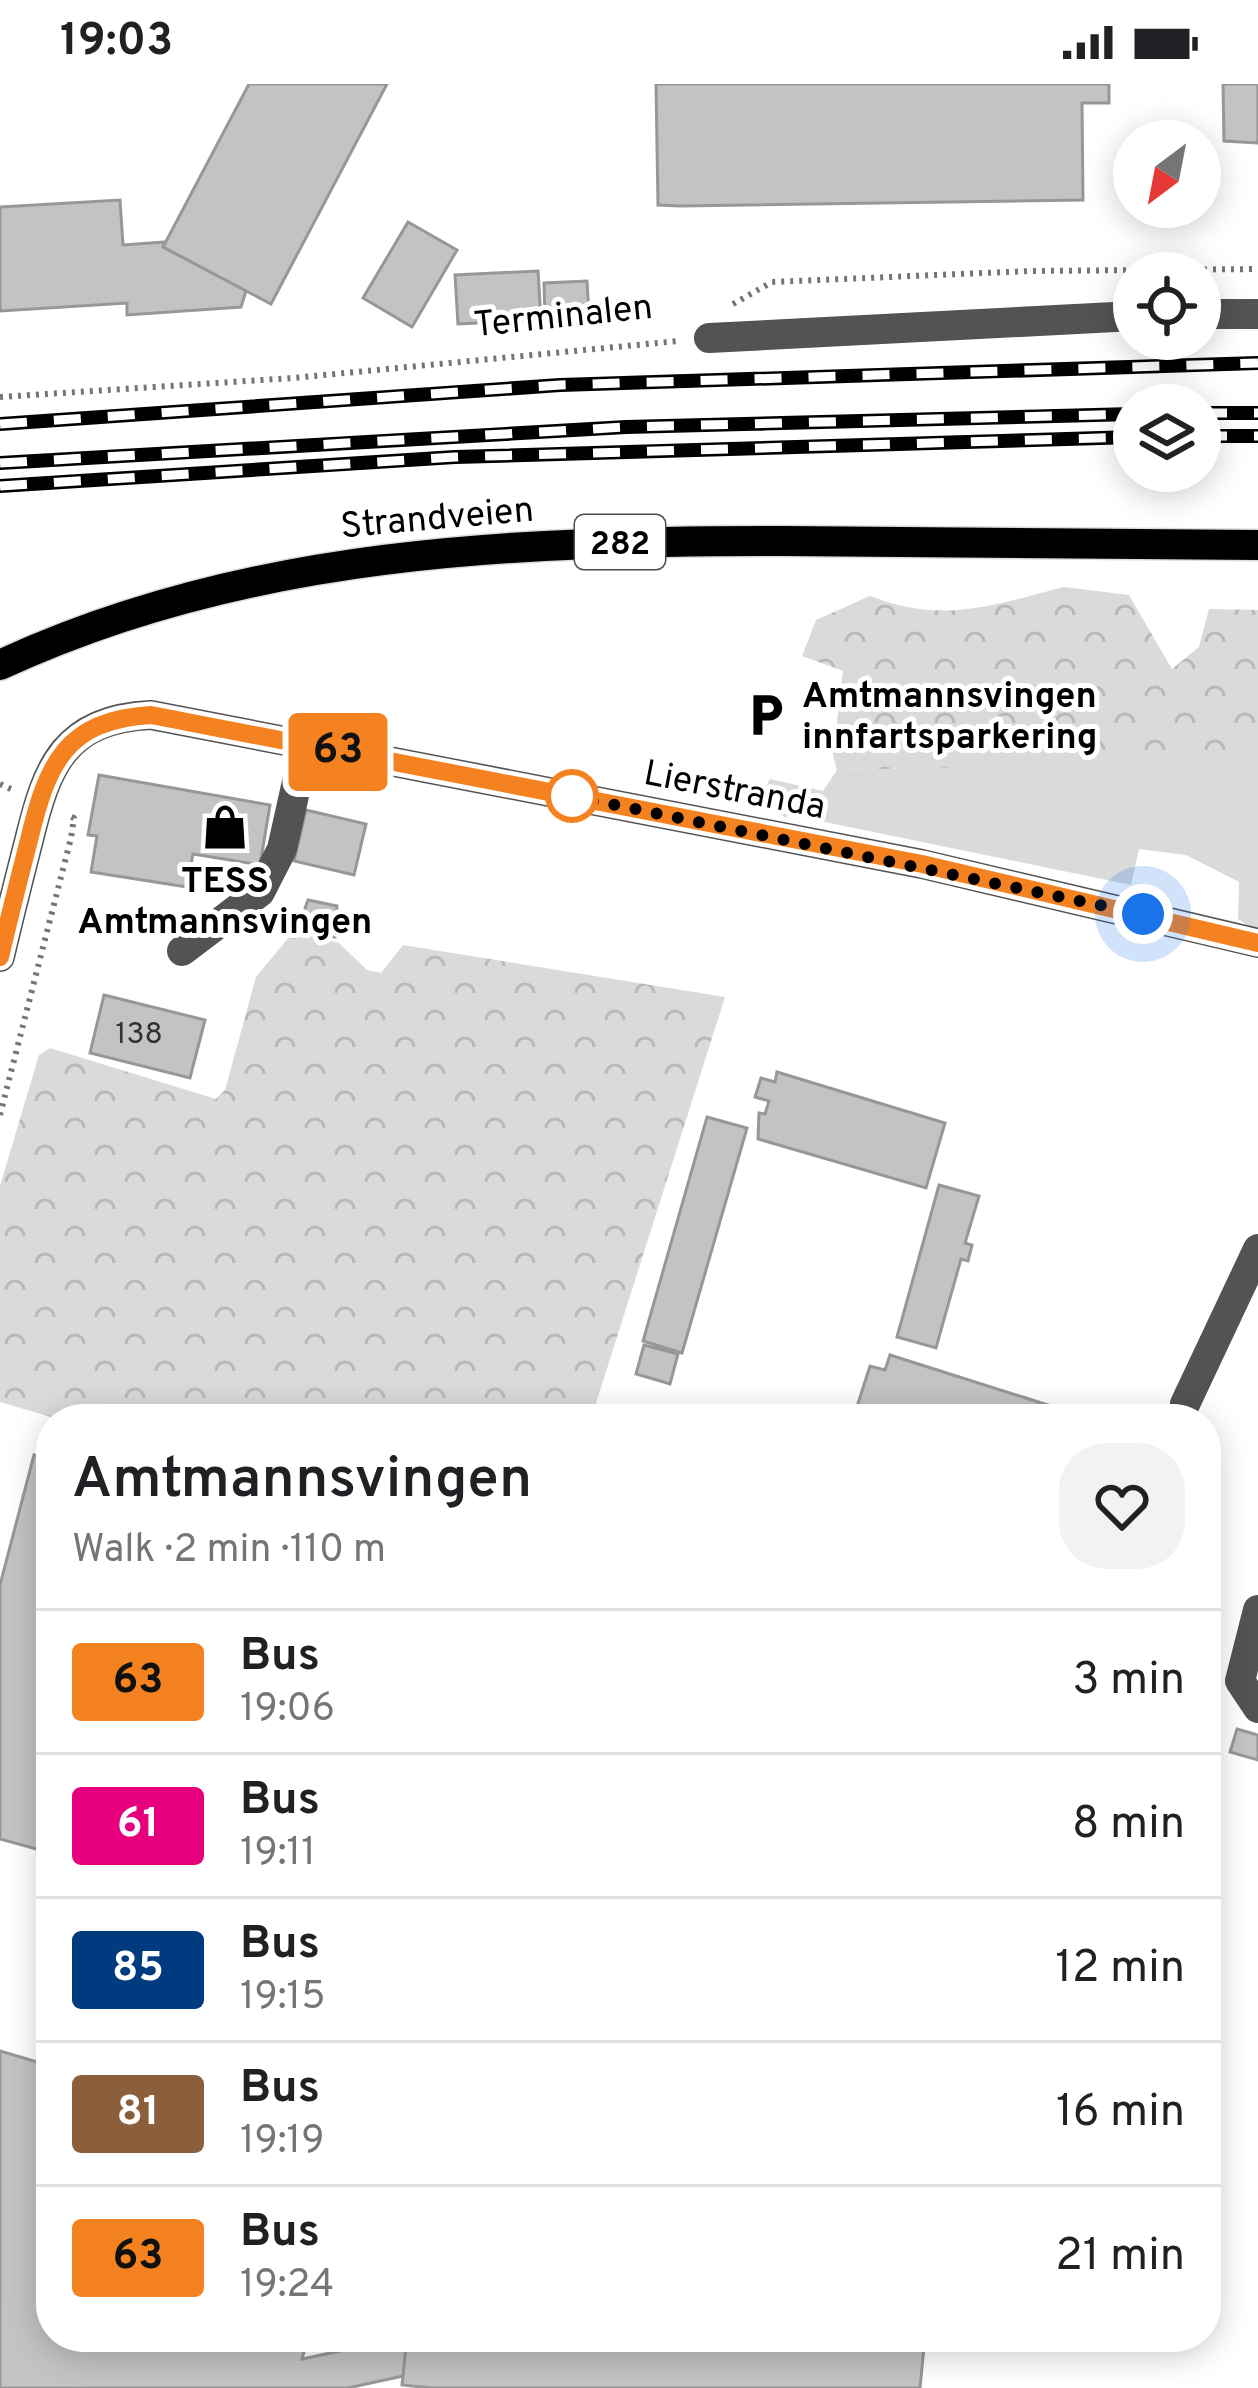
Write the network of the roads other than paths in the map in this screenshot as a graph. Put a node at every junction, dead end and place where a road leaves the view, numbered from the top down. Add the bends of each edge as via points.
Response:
1 (1221, 314) edge
2 (1258, 314) edge
3 (1113, 317) edge
4 (709, 338) road end
5 (1258, 545) edge
6 (0, 665) edge
7 (305, 746) junction
8 (7, 895) edge
9 (1258, 943) edge
10 (182, 950) dead end
11 (0, 957) edge
12 (1258, 1249) edge
13 (1185, 1404) dead end
14 (1258, 1610) edge
15 (1258, 1708) edge

1 - 2 street
3 - 4 street
5 - 6 main road, Strandveien / 282 via 708,541 431,551 208,591
7 - 8 street, Lierstranda via 151,715 102,722 77,736 46,778
7 - 9 street, Lierstranda via 922,864
7 - 10 street via 282,848 260,892
8 - 11 street, Lierstranda
12 - 13 street
14 - 15 street via 1240,1682

